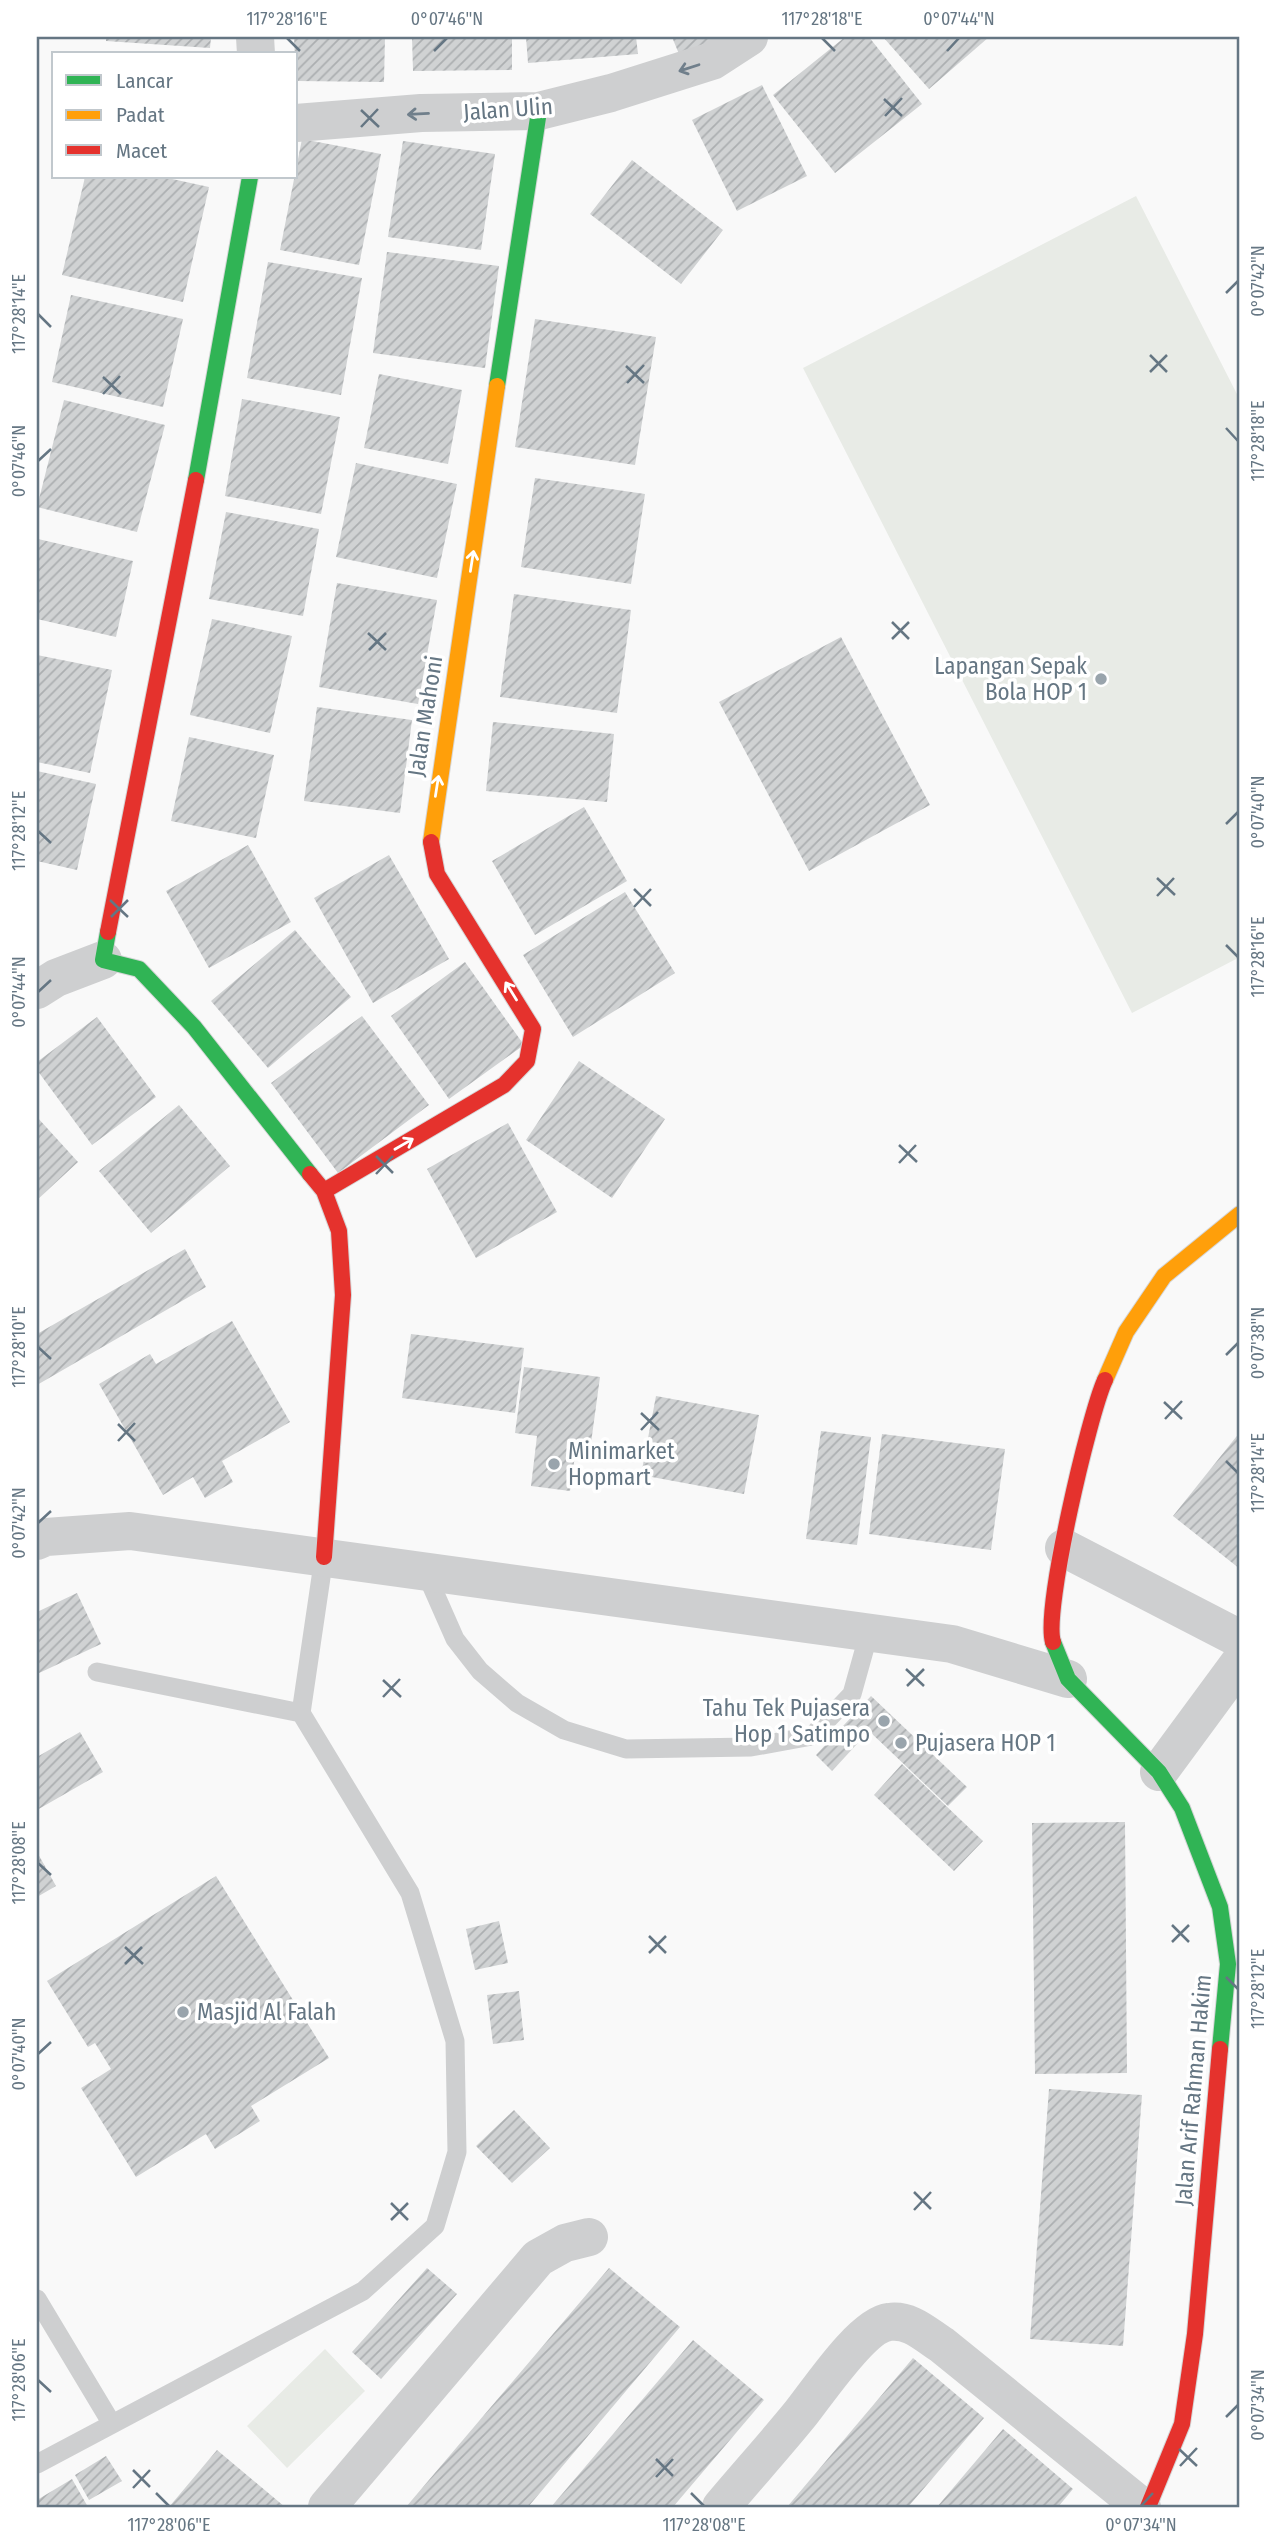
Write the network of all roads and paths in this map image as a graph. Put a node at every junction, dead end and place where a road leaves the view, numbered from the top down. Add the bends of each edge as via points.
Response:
1 (749, 37) edge
2 (540, 111) junction
3 (298, 123) edge
4 (250, 178) edge
5 (103, 960) junction
6 (37, 990) edge
7 (324, 1191) junction
8 (1240, 1214) edge
9 (37, 1541) edge
10 (1064, 1548) junction
11 (324, 1557) junction
12 (425, 1571) junction
13 (869, 1633) junction
14 (1240, 1639) edge
15 (1240, 1662) edge
16 (97, 1672) dead end
17 (1068, 1679) junction
18 (301, 1713) junction
19 (1159, 1772) junction
20 (589, 2237) dead end
21 (37, 2299) edge
22 (112, 2424) junction
23 (37, 2464) edge
24 (327, 2507) edge
25 (721, 2507) edge
26 (1142, 2507) edge
27 (1148, 2507) edge

1 -> 2 street, Jalan Ulin via 712,61
2 -> 3 street, Jalan Ulin via 421,113
7 -> 2 street, Jalan Mahoni via 504,1085 533,1052 533,1029 437,874 431,843
4 - 5 street
5 - 6 street
5 - 7 street via 139,969 185,1017
7 - 11 street via 340,1231 343,1296
8 - 10 street via 1164,1276 1126,1332 1096,1402
9 - 11 street via 130,1531
10 - 14 street
10 - 17 street via 1051,1638
11 - 12 street
11 - 18 lane
12 - 13 street
12 - 13 lane via 455,1639 480,1671 517,1703 564,1731 626,1749 751,1747 812,1736 852,1694
13 - 17 street via 952,1644
15 - 19 street
16 - 18 lane
17 - 19 street, Jalan Arif Rahman Hakim
18 - 22 lane via 410,1893 455,2041 457,2152 435,2226 363,2291
19 - 27 street, Jalan Arif Rahman Hakim via 1182,1808 1220,1907 1228,1964 1195,2334 1182,2424
20 - 24 street via 565,2243 538,2258
21 - 22 lane
22 - 23 lane
25 - 26 street via 837,2365 865,2336 887,2322 908,2323 942,2345

